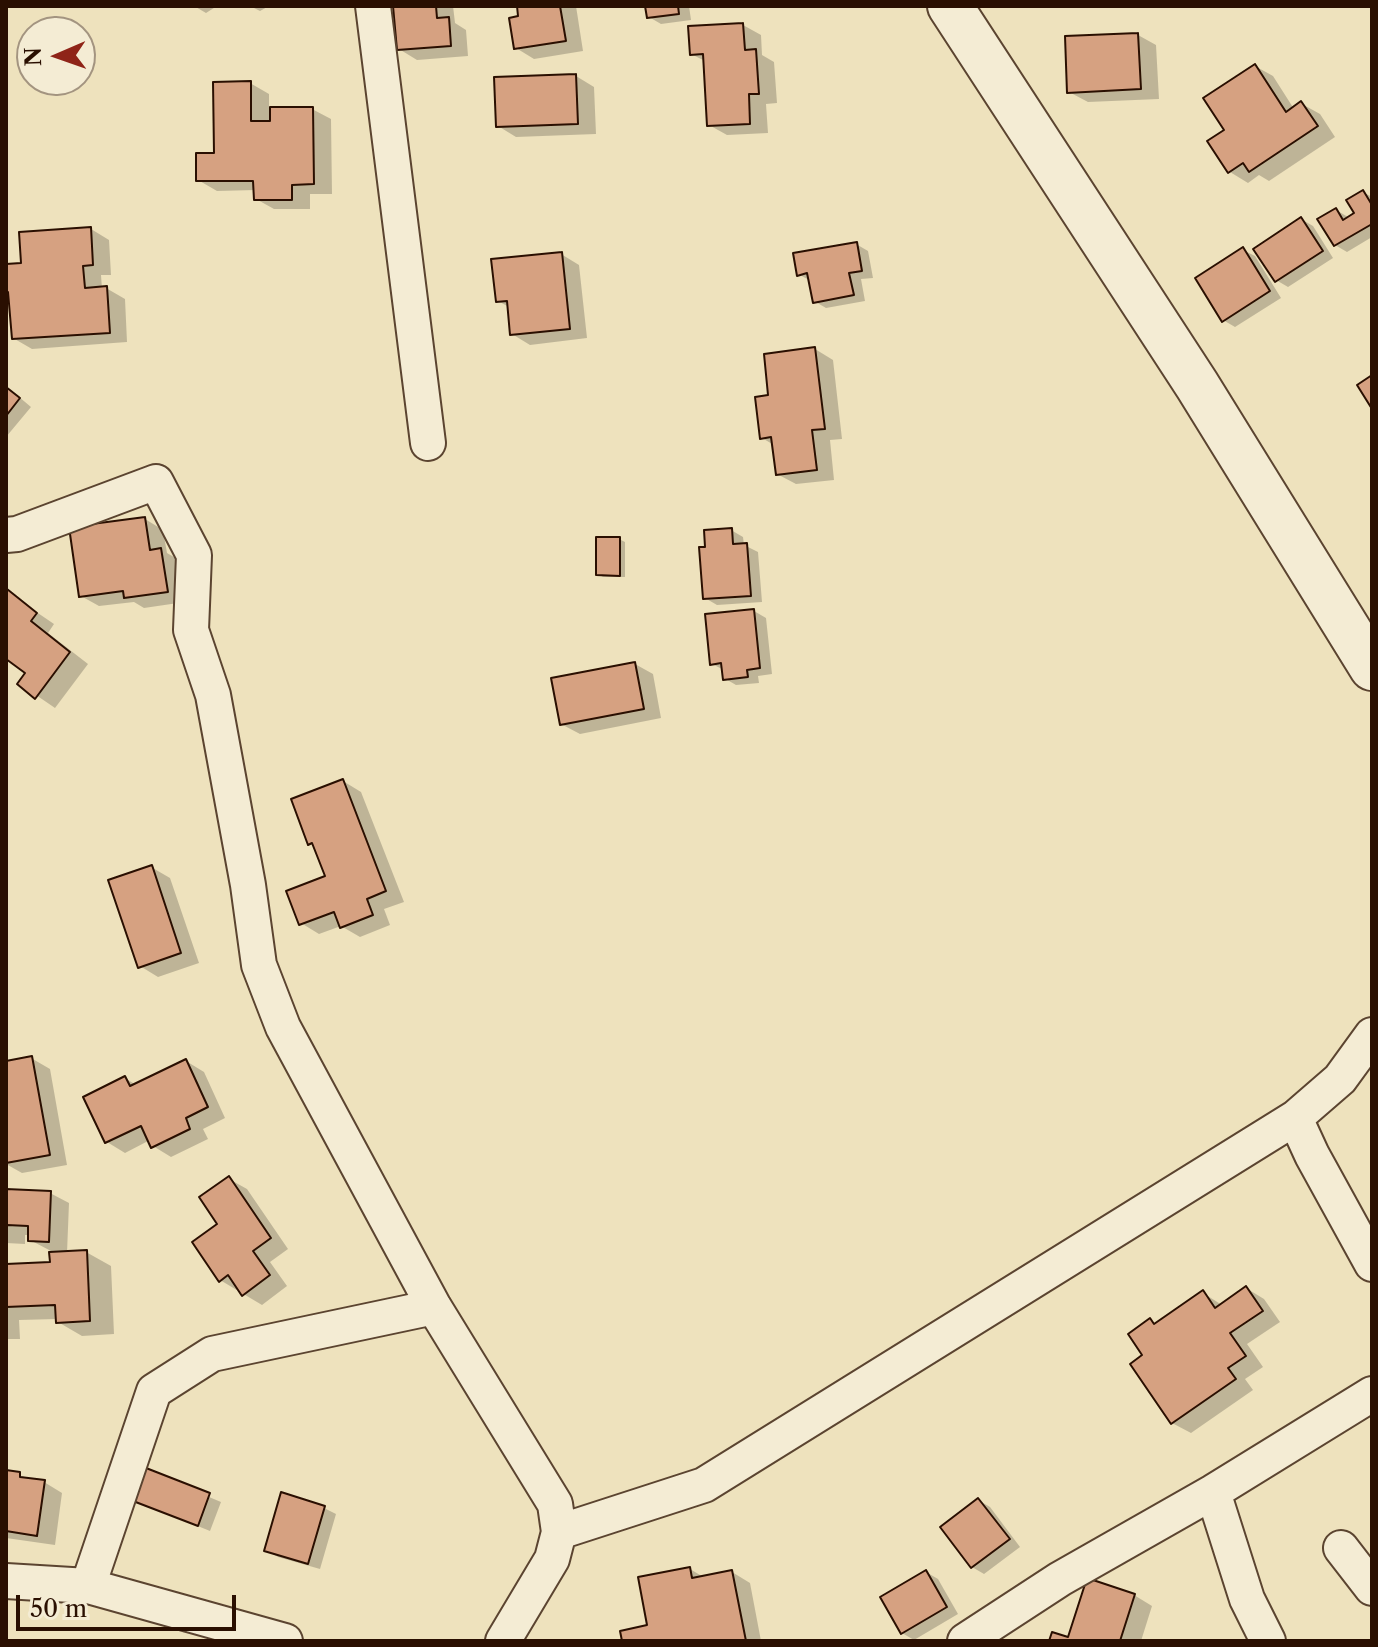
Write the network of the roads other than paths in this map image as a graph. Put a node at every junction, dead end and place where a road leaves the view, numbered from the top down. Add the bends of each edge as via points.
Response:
1 (373, 6) edge
2 (950, 6) edge
3 (428, 443) dead end
4 (6, 535) edge
5 (1368, 652) edge
6 (1372, 1035) edge
7 (1295, 1118) junction
8 (1372, 1264) edge
9 (434, 1307) junction
10 (1372, 1394) edge
11 (1213, 1492) junction
12 (559, 1532) junction
13 (1341, 1548) dead end
14 (6, 1581) edge
15 (88, 1586) junction
16 (1372, 1588) edge
17 (285, 1641) edge
18 (503, 1641) edge
19 (965, 1641) edge
20 (1268, 1641) edge

1 - 3 street
2 - 5 street
4 - 9 street via 156,482 194,555 191,630 213,695 259,965 283,1027
6 - 7 street via 1340,1079
7 - 8 street
7 - 12 street via 704,1485
9 - 12 street via 543,1480 555,1504
9 - 15 street via 212,1354 154,1391
10 - 11 street
11 - 19 street via 1060,1579
11 - 20 street via 1247,1599
12 - 18 street via 552,1559
13 - 16 street
14 - 15 street
15 - 17 street

